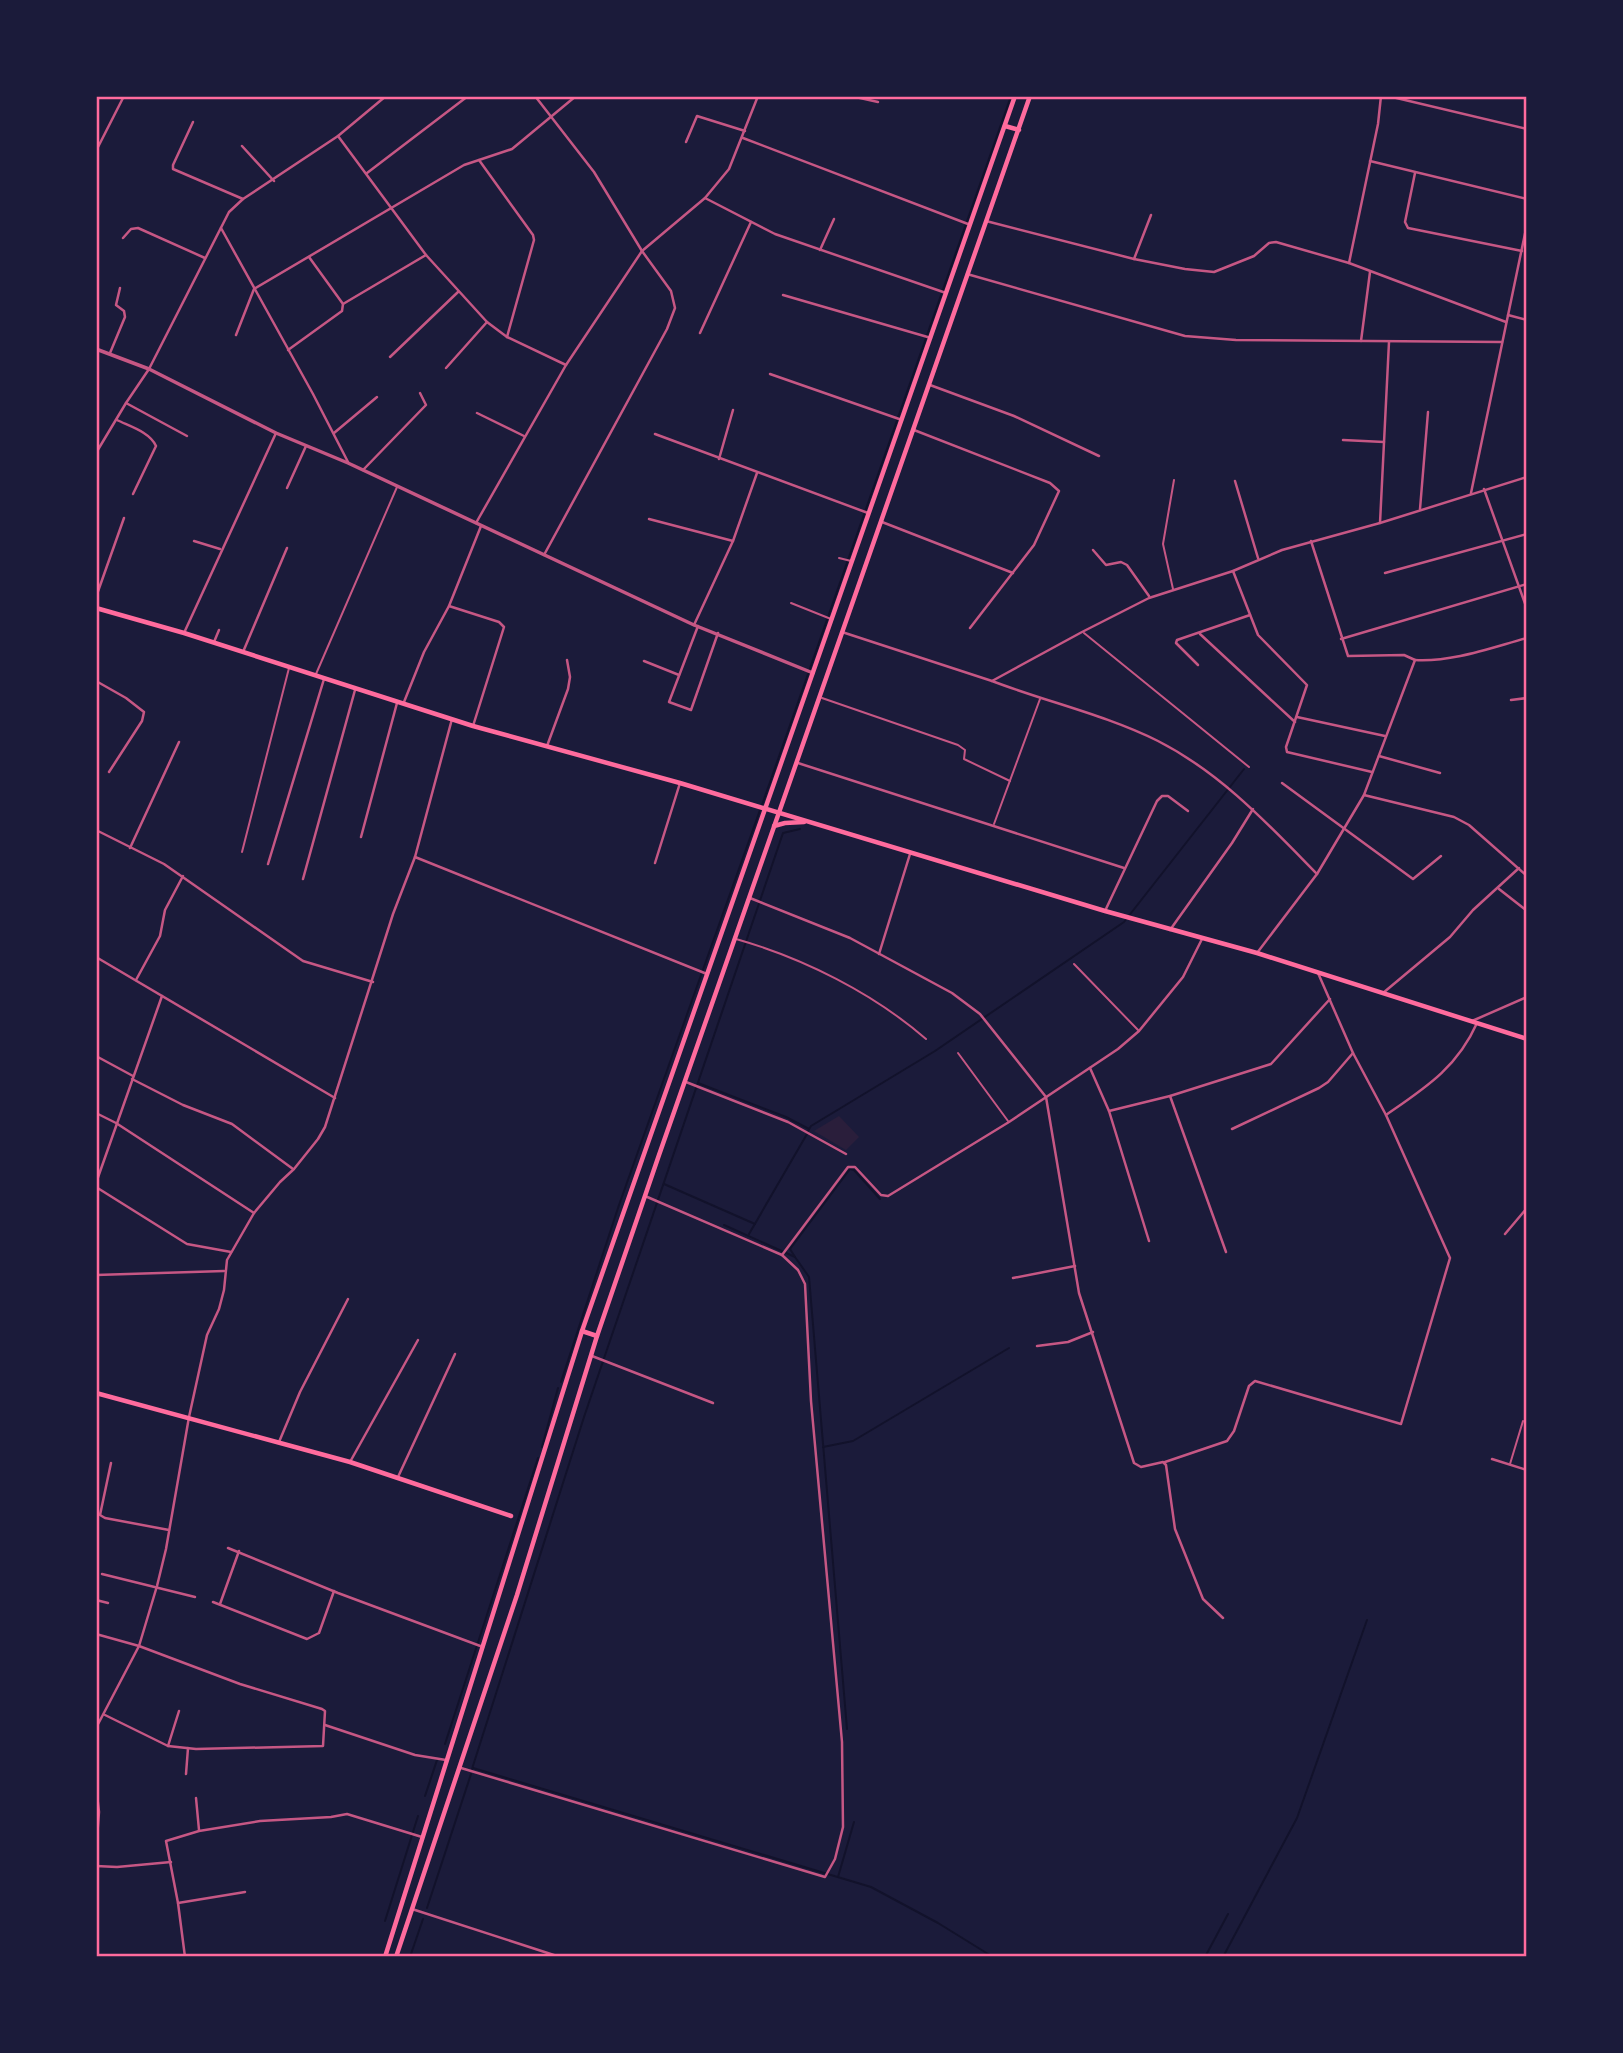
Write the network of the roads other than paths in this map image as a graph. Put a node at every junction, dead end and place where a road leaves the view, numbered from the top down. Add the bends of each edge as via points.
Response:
1 (124, 96) edge
2 (386, 96) edge
3 (468, 96) edge
4 (535, 96) edge
5 (576, 96) edge
6 (758, 96) edge
7 (851, 96) edge
8 (1016, 96) edge
9 (1030, 96) edge
10 (1381, 96) edge
11 (1388, 96) edge
12 (878, 102) dead end
13 (550, 116) junction
14 (193, 122) dead end
15 (1005, 125) junction
16 (1527, 129) edge
17 (745, 131) junction
18 (1018, 131) junction
19 (338, 136) junction
20 (743, 138) junction
21 (686, 142) dead end
22 (242, 146) dead end
23 (96, 150) edge
24 (479, 160) junction
25 (1370, 162) junction
26 (367, 173) junction
27 (1415, 173) junction
28 (274, 181) junction
29 (705, 198) junction
30 (243, 199) junction
31 (1527, 199) edge
32 (391, 207) junction
33 (1151, 215) dead end
34 (834, 219) dead end
35 (986, 221) junction
36 (751, 222) junction
37 (1527, 224) edge
38 (970, 225) junction
39 (221, 228) junction
40 (122, 238) dead end
41 (820, 250) junction
42 (642, 251) junction
43 (1522, 251) junction
44 (426, 255) junction
45 (309, 257) junction
46 (205, 258) junction
47 (1134, 259) junction
48 (1349, 263) junction
49 (1370, 271) junction
50 (967, 274) junction
51 (121, 288) dead end
52 (254, 289) junction
53 (458, 292) junction
54 (946, 293) junction
55 (783, 295) dead end
56 (343, 304) junction
57 (1508, 315) junction
58 (1527, 320) edge
59 (487, 322) junction
60 (1506, 322) junction
61 (700, 333) dead end
62 (236, 335) dead end
63 (507, 337) junction
64 (930, 337) junction
65 (1361, 341) junction
66 (1389, 342) junction
67 (1502, 342) junction
68 (96, 349) edge
69 (288, 350) junction
70 (110, 353) junction
71 (390, 357) dead end
72 (566, 365) junction
73 (446, 368) dead end
74 (149, 369) junction
75 (770, 374) dead end
76 (930, 385) junction
77 (420, 393) dead end
78 (377, 397) dead end
79 (126, 403) junction
80 (733, 410) dead end
81 (1428, 412) dead end
82 (477, 413) dead end
83 (900, 419) junction
84 (117, 420) junction
85 (914, 430) junction
86 (276, 433) junction
87 (333, 434) junction
88 (655, 434) dead end
89 (187, 436) dead end
90 (524, 436) junction
91 (1343, 440) dead end
92 (1384, 442) junction
93 (306, 445) junction
94 (96, 453) edge
95 (1100, 456) dead end
96 (719, 459) junction
97 (348, 463) junction
98 (363, 470) junction
99 (758, 472) junction
100 (1527, 477) edge
101 (1174, 480) dead end
102 (1235, 481) dead end
103 (397, 486) junction
104 (287, 488) dead end
105 (1484, 489) junction
106 (1471, 493) junction
107 (134, 494) dead end
108 (1420, 509) junction
109 (869, 513) junction
110 (124, 518) dead end
111 (649, 519) dead end
112 (881, 522) junction
113 (476, 523) junction
114 (1380, 523) junction
115 (481, 526) junction
116 (1527, 534) edge
117 (1504, 540) junction
118 (194, 541) dead end
119 (733, 541) junction
120 (1311, 541) junction
121 (287, 548) dead end
122 (220, 550) junction
123 (1093, 550) dead end
124 (543, 556) junction
125 (839, 558) dead end
126 (1259, 559) junction
127 (851, 561) junction
128 (1233, 571) junction
129 (1013, 573) junction
130 (1385, 573) dead end
131 (1527, 584) edge
132 (1518, 587) junction
133 (1174, 590) junction
134 (96, 597) edge
135 (1149, 598) junction
136 (792, 603) dead end
137 (449, 606) junction
138 (96, 608) edge
139 (1527, 610) edge
140 (1250, 615) junction
141 (830, 619) junction
142 (696, 626) junction
143 (970, 628) dead end
144 (219, 630) dead end
145 (842, 632) junction
146 (1082, 632) junction
147 (184, 633) junction
148 (718, 633) junction
149 (1200, 634) junction
150 (1527, 638) edge
151 (1342, 639) junction
152 (214, 642) junction
153 (243, 652) junction
154 (567, 660) dead end
155 (1415, 660) junction
156 (644, 661) dead end
157 (1198, 665) dead end
158 (289, 667) junction
159 (812, 672) junction
160 (316, 675) junction
161 (679, 675) junction
162 (324, 679) junction
163 (96, 681) edge
164 (992, 681) junction
165 (355, 690) junction
166 (819, 697) junction
167 (1527, 698) edge
168 (1040, 699) junction
169 (1511, 700) dead end
170 (400, 704) junction
171 (1297, 717) junction
172 (452, 719) junction
173 (1296, 722) junction
174 (473, 726) junction
175 (1385, 736) junction
176 (179, 742) dead end
177 (547, 746) junction
178 (1379, 756) junction
179 (795, 762) junction
180 (1249, 767) dead end
181 (109, 772) dead end
182 (1373, 772) junction
183 (1440, 773) dead end
184 (1010, 781) junction
185 (680, 783) junction
186 (1282, 783) dead end
187 (1364, 794) junction
188 (1254, 808) junction
189 (764, 809) junction
190 (1188, 811) dead end
191 (778, 814) junction
192 (804, 822) junction
193 (994, 824) junction
194 (773, 827) junction
195 (1343, 829) junction
196 (96, 831) edge
197 (360, 837) dead end
198 (130, 848) junction
199 (242, 852) dead end
200 (910, 853) junction
201 (1441, 856) dead end
202 (415, 858) junction
203 (655, 863) dead end
204 (268, 864) dead end
205 (1124, 868) junction
206 (1519, 869) junction
207 (1317, 874) junction
208 (183, 876) junction
209 (1527, 876) edge
210 (303, 879) dead end
211 (1497, 888) junction
212 (750, 898) junction
213 (1105, 911) junction
214 (1527, 911) edge
215 (1170, 930) junction
216 (736, 939) junction
217 (1202, 939) junction
218 (1257, 953) junction
219 (879, 955) junction
220 (96, 957) edge
221 (1074, 964) dead end
222 (706, 973) junction
223 (1318, 973) junction
224 (135, 980) junction
225 (373, 982) junction
226 (1383, 993) junction
227 (162, 996) junction
228 (1527, 998) edge
229 (1330, 999) junction
230 (1474, 1022) junction
231 (1139, 1031) junction
232 (926, 1039) dead end
233 (1527, 1039) edge
234 (958, 1054) dead end
235 (1353, 1054) junction
236 (96, 1056) edge
237 (1090, 1068) junction
238 (133, 1077) junction
239 (686, 1082) junction
240 (1170, 1096) junction
241 (1046, 1097) junction
242 (335, 1098) junction
243 (1109, 1111) junction
244 (96, 1113) edge
245 (1386, 1115) junction
246 (1009, 1122) junction
247 (116, 1123) junction
248 (1232, 1129) dead end
249 (846, 1154) dead end
250 (294, 1170) junction
251 (96, 1185) edge
252 (645, 1196) junction
253 (1527, 1208) edge
254 (254, 1213) junction
255 (1505, 1234) dead end
256 (1149, 1241) dead end
257 (231, 1252) junction
258 (1226, 1252) dead end
259 (783, 1254) junction
260 (1075, 1266) junction
261 (224, 1271) junction
262 (96, 1275) edge
263 (1013, 1278) dead end
264 (348, 1300) dead end
265 (582, 1331) junction
266 (1093, 1332) junction
267 (597, 1336) junction
268 (418, 1340) dead end
269 (1038, 1346) dead end
270 (455, 1354) dead end
271 (591, 1356) junction
272 (96, 1393) edge
273 (713, 1403) dead end
274 (189, 1417) junction
275 (1523, 1421) dead end
276 (279, 1442) junction
277 (1492, 1459) dead end
278 (349, 1462) junction
279 (1163, 1462) junction
280 (111, 1463) dead end
281 (1510, 1464) junction
282 (1527, 1470) edge
283 (397, 1480) junction
284 (511, 1516) joint
285 (521, 1520) junction
286 (169, 1530) junction
287 (228, 1548) dead end
288 (239, 1551) junction
289 (102, 1574) dead end
290 (157, 1586) junction
291 (334, 1591) junction
292 (195, 1597) dead end
293 (96, 1600) edge
294 (213, 1602) dead end
295 (108, 1603) dead end
296 (220, 1604) junction
297 (1223, 1618) dead end
298 (96, 1634) edge
299 (139, 1646) junction
300 (480, 1646) junction
301 (179, 1711) dead end
302 (105, 1714) junction
303 (98, 1719) edge
304 (326, 1725) junction
305 (96, 1728) edge
306 (168, 1746) junction
307 (188, 1748) junction
308 (442, 1759) junction
309 (460, 1767) junction
310 (186, 1773) dead end
311 (96, 1786) edge
312 (196, 1798) dead end
313 (199, 1831) junction
314 (420, 1836) junction
315 (96, 1850) edge
316 (171, 1862) junction
317 (96, 1866) edge
318 (245, 1892) dead end
319 (178, 1903) junction
320 (412, 1909) junction
321 (185, 1957) edge
322 (385, 1957) edge
323 (396, 1957) edge
324 (560, 1957) edge

1 - 23 street
2 - 19 street
3 - 26 street
4 - 13 street
5 - 13 street
6 - 17 street
7 - 12 street
8 - 15 main road
9 - 18 main road
10 - 25 street
11 - 16 street
13 - 24 street via 512,149
13 - 42 street via 594,172
14 - 30 street via 173,169
15 - 18 main road
15 - 38 main road
17 - 20 street
17 - 21 street via 697,116
18 - 35 main road
19 - 26 street
19 - 28 street
20 - 29 street via 729,169
20 - 38 street
22 - 28 street
24 - 32 street
24 - 63 street via 534,240
25 - 27 street
25 - 48 street
26 - 32 street
27 - 31 street
27 - 43 street via 1405,222 1408,228
28 - 30 street
29 - 36 street
29 - 42 street
30 - 39 street
32 - 44 street
32 - 45 street
33 - 47 street
34 - 41 street
35 - 47 street
35 - 50 main road
36 - 41 street
36 - 61 street
37 - 43 street
38 - 54 main road
39 - 46 street
39 - 52 street
40 - 46 street via 138,228
41 - 54 street
42 - 72 street
42 - 124 street via 671,291 673,317
43 - 57 street
44 - 53 street
44 - 56 street
45 - 52 street
45 - 56 street
46 - 74 street
47 - 48 street via 1214,272 1276,242
48 - 49 street
49 - 60 street
49 - 65 street
50 - 65 street via 1185,336
50 - 76 main road
51 - 70 street via 116,305 125,317
52 - 62 street
52 - 69 street
53 - 59 street
53 - 71 street
54 - 64 main road
55 - 64 street
56 - 69 street via 338,315
57 - 58 street
57 - 60 street
59 - 63 street
59 - 73 street
60 - 67 street
63 - 72 street
64 - 83 main road
65 - 66 street
66 - 67 street
66 - 92 street
67 - 106 street
68 - 70 street
69 - 87 street
70 - 74 street
72 - 90 street
74 - 79 street
74 - 86 street
75 - 83 street
76 - 85 main road
76 - 95 street via 1014,416
77 - 98 street via 426,405
78 - 87 street
79 - 84 street
79 - 89 street
80 - 96 street
81 - 108 street
82 - 90 street
83 - 109 main road
84 - 94 street
84 - 107 street via 147,435 156,446
85 - 112 main road
85 - 129 street via 1050,483 1059,491 1034,545
86 - 93 street
86 - 122 street
87 - 97 street
88 - 96 street
90 - 113 street
91 - 92 street
92 - 114 street
93 - 97 street
93 - 104 street
96 - 99 street
97 - 98 street
98 - 103 street
99 - 109 street
99 - 119 street
100 - 105 street
101 - 133 lane via 1163,544
102 - 126 street
103 - 113 street
103 - 160 lane
105 - 106 street
105 - 117 street
106 - 108 street
108 - 114 street
109 - 127 main road
110 - 134 street
111 - 119 street
112 - 129 street
112 - 145 main road
113 - 115 street
114 - 120 street
115 - 124 street
115 - 137 street
116 - 117 street
117 - 130 street
117 - 132 street
118 - 122 street
119 - 142 street
120 - 126 street
120 - 151 street
121 - 153 street
122 - 147 street
123 - 135 street via 1106,565 1127,565
124 - 142 street
125 - 127 lane
126 - 128 street
127 - 141 main road
128 - 133 street
128 - 140 street
129 - 143 street
131 - 132 street
132 - 139 street
132 - 151 street
133 - 135 street
135 - 146 street
136 - 141 lane
137 - 170 street
137 - 174 street via 504,627
138 - 147 main road
140 - 149 street
140 - 171 street via 1258,635 1307,685
141 - 159 main road
142 - 148 street
142 - 161 street
144 - 152 street
145 - 164 street
145 - 166 main road
146 - 164 street
146 - 180 lane
147 - 152 main road
148 - 159 street
148 - 161 street via 691,710 669,702
149 - 157 street via 1177,641
149 - 173 street
150 - 155 street via 1454,658
151 - 155 street via 1348,656 1404,655
152 - 153 main road
153 - 158 main road
154 - 177 street via 568,689
155 - 175 street
156 - 161 street
158 - 160 main road
158 - 199 lane
159 - 189 main road
160 - 162 main road
162 - 165 main road
162 - 204 street
163 - 181 street via 144,712
164 - 168 street
165 - 170 main road
165 - 210 street
166 - 179 main road
166 - 184 lane via 963,747 964,759
167 - 169 street
168 - 184 lane
168 - 188 street via 1149,737 1185,757
170 - 172 main road
170 - 197 street
171 - 173 street
171 - 175 street
172 - 174 main road
172 - 202 street
173 - 182 street via 1287,752
174 - 177 main road
175 - 178 street
176 - 198 street
177 - 185 main road
178 - 182 street
178 - 183 street
179 - 191 main road
179 - 193 street
182 - 187 street
184 - 193 lane
185 - 189 main road
185 - 203 street
186 - 195 street
187 - 195 street
187 - 206 street via 1454,817
188 - 207 street
188 - 215 street
189 - 191 main road
189 - 222 main road
190 - 205 street via 1162,796
191 - 192 main road
191 - 194 main road
192 - 194 main road
192 - 200 main road
193 - 205 street
194 - 212 main road
195 - 201 street via 1413,879
195 - 207 street
196 - 198 street
198 - 208 street
200 - 213 main road
200 - 219 street
202 - 222 street
202 - 225 street
205 - 213 street
206 - 209 street
206 - 211 street
207 - 218 street
208 - 224 street via 165,910 160,936
208 - 225 street via 303,961
211 - 214 street
211 - 226 street via 1450,937
212 - 216 main road
212 - 219 street via 850,938
213 - 215 main road
215 - 217 main road
216 - 232 lane via 851,987
216 - 239 main road
217 - 218 main road
217 - 231 street via 1183,977
218 - 223 main road
219 - 241 street via 942,987 980,1014
220 - 224 street
221 - 231 lane
222 - 265 main road
223 - 226 main road
223 - 229 street
224 - 227 street
225 - 242 street
226 - 230 main road
227 - 238 street
227 - 242 street
228 - 230 street
229 - 235 street
229 - 240 street via 1272,1064
230 - 233 main road
230 - 245 street via 1468,1042 1442,1075
231 - 237 street
234 - 246 lane
235 - 245 street
235 - 248 street via 1319,1088
236 - 238 street
237 - 241 street
237 - 243 street
238 - 247 street
238 - 250 street via 183,1105 232,1124
239 - 249 street via 788,1122
239 - 252 main road
240 - 243 street
240 - 258 street
241 - 246 street
241 - 260 street
242 - 250 street via 318,1139
243 - 256 street
244 - 247 street
245 - 279 street via 1449,1255 1401,1424 1255,1381 1227,1441
246 - 259 street via 886,1197 855,1167 848,1167
247 - 251 street
247 - 254 street
250 - 254 street
251 - 257 street via 187,1244
252 - 259 street
252 - 267 main road
253 - 255 street
254 - 257 street
257 - 261 street
259 - 309 street via 798,1270 806,1290 811,1401 842,1742 843,1827 825,1877
260 - 263 street
260 - 266 street
261 - 262 street
261 - 274 street via 224,1290 207,1335
264 - 276 street
265 - 267 main road
265 - 285 main road
266 - 269 street via 1068,1342
266 - 279 street via 1134,1463 1141,1467
267 - 271 main road
268 - 278 street
270 - 283 street
271 - 273 street
271 - 309 main road
272 - 274 main road
274 - 276 main road
274 - 286 street
275 - 281 lane
276 - 278 main road
277 - 281 street
278 - 283 main road
279 - 297 street via 1175,1529 1196,1585
280 - 286 street via 100,1515
281 - 282 street
283 - 284 main road
284 - 285 street
285 - 300 main road
286 - 290 street
287 - 288 street
288 - 291 street
288 - 296 street
289 - 290 street
290 - 292 street
290 - 299 street
291 - 296 street via 319,1633 307,1639
291 - 300 street
293 - 295 street
294 - 296 street
298 - 299 street
299 - 302 street
299 - 304 street via 322,1709
300 - 308 main road
301 - 306 street
302 - 303 street
302 - 306 street
303 - 305 street
304 - 307 street via 323,1746
304 - 308 street via 415,1755
306 - 307 street
307 - 310 street
308 - 314 main road
309 - 320 main road
311 - 315 street
312 - 313 street
313 - 314 street via 347,1814
313 - 316 street via 166,1841
314 - 322 main road
316 - 317 street
316 - 319 street
318 - 319 street
319 - 321 street
320 - 323 main road
320 - 324 street

